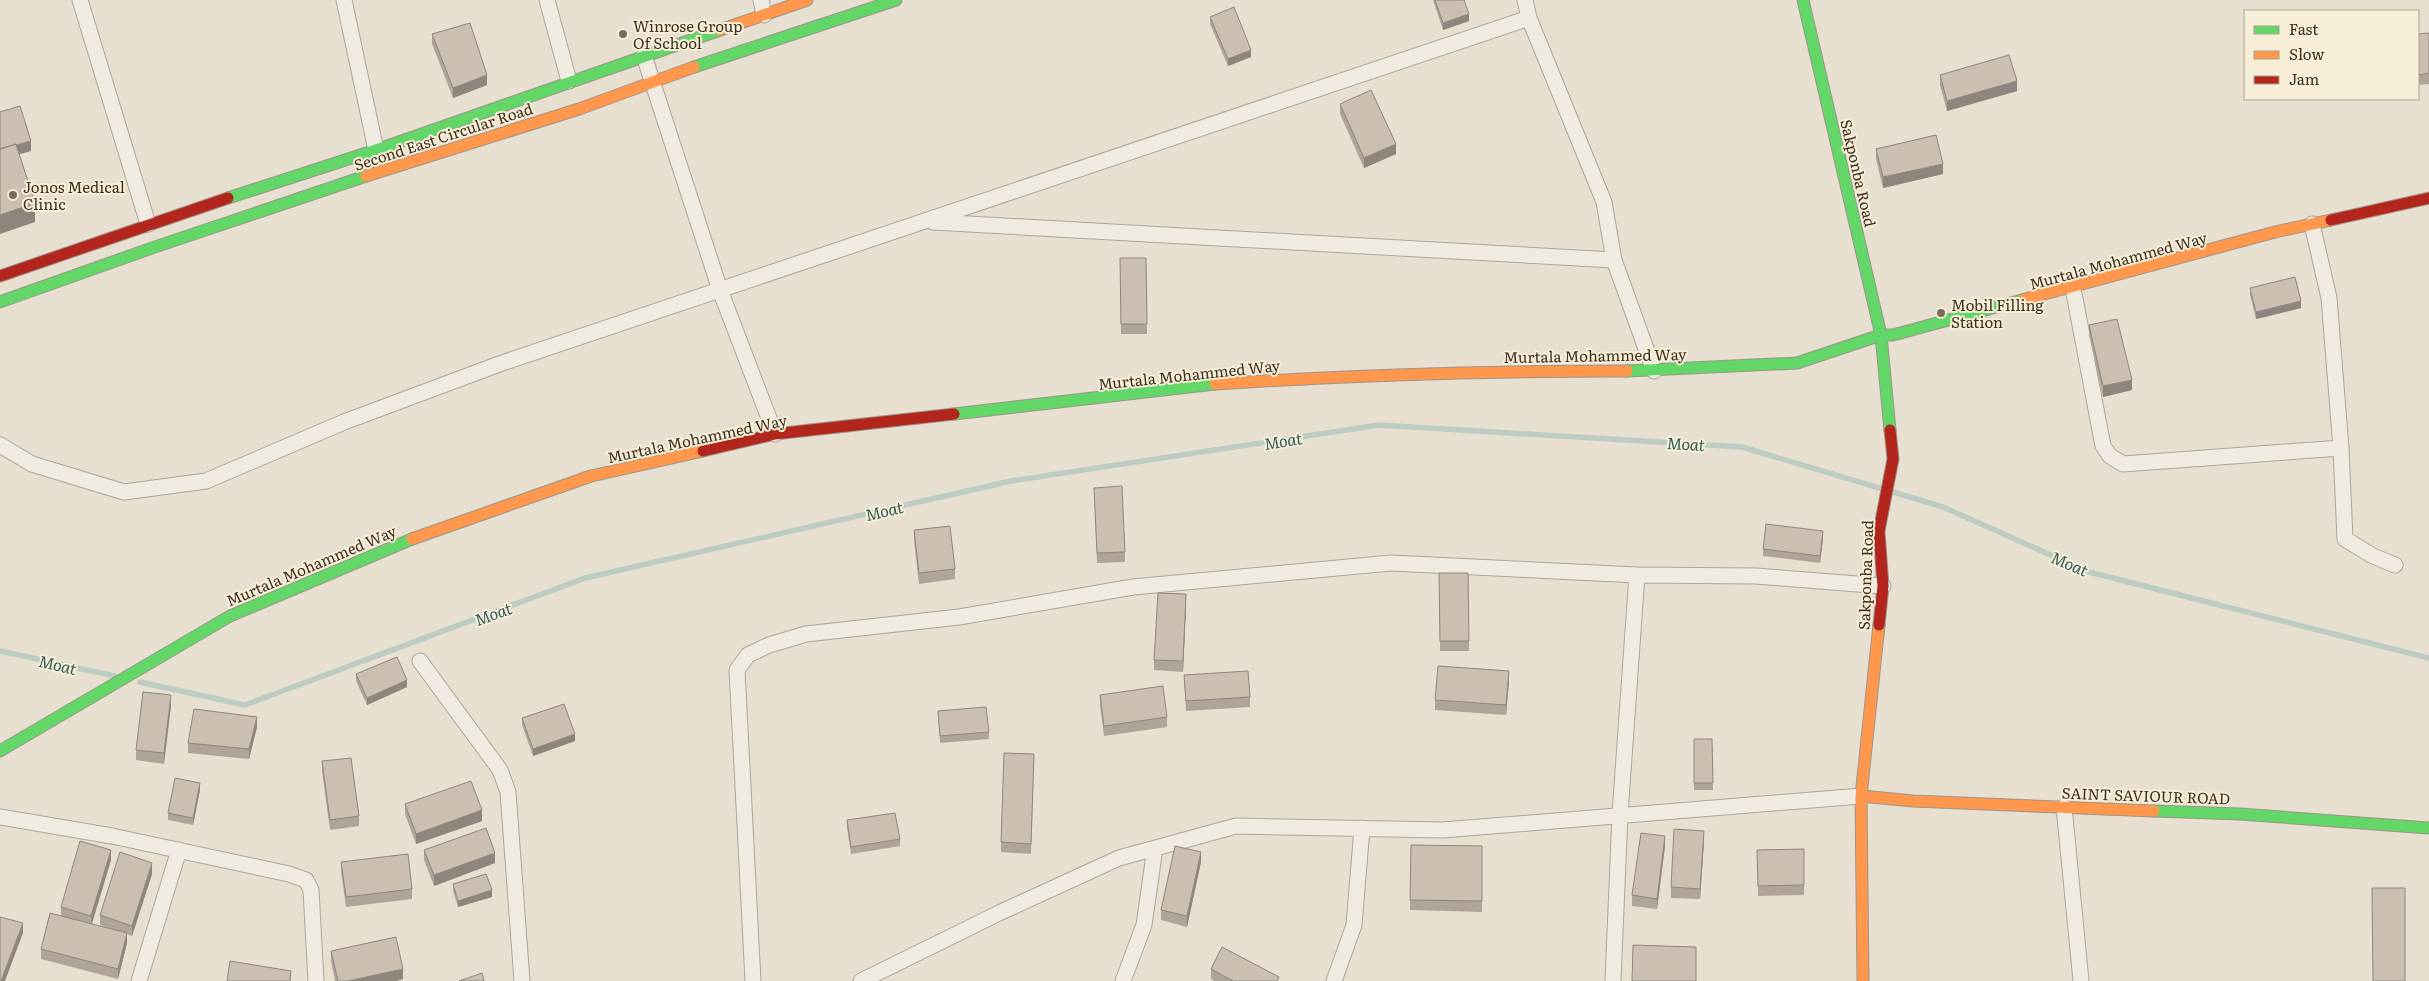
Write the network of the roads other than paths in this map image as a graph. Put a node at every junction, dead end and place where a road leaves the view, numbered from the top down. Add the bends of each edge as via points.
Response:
1 (80, 0) edge
2 (344, 0) edge
3 (547, 0) edge
4 (808, 0) edge
5 (896, 0) edge
6 (1524, 0) edge
7 (1803, 0) edge
8 (762, 8) edge
9 (1529, 18) junction
10 (644, 56) junction
11 (569, 82) junction
12 (653, 82) junction
13 (376, 150) junction
14 (2429, 198) edge
15 (924, 222) junction
16 (148, 224) junction
17 (2312, 224) junction
18 (1614, 260) junction
19 (0, 276) edge
20 (2073, 288) junction
21 (720, 290) junction
22 (0, 302) edge
23 (1881, 335) junction
24 (1654, 371) junction
25 (776, 434) junction
26 (0, 445) edge
27 (2341, 448) junction
28 (2395, 565) dead end
29 (1637, 575) junction
30 (1883, 586) junction
31 (420, 661) dead end
32 (0, 751) edge
33 (1861, 796) junction
34 (2064, 807) junction
35 (1620, 814) junction
36 (0, 817) edge
37 (1362, 828) junction
38 (2429, 828) edge
39 (1155, 848) junction
40 (179, 850) junction
41 (139, 981) edge
42 (316, 981) edge
43 (522, 981) edge
44 (753, 981) edge
45 (861, 981) edge
46 (1123, 981) edge
47 (1334, 981) edge
48 (1613, 981) edge
49 (1862, 981) edge
50 (2081, 981) edge

1 - 16 street
2 - 13 street
3 - 11 street
4 - 8 street, Second East Circular Road
5 - 12 street, Second East Circular Road
6 - 9 street
7 - 23 street, Sakponba Road
8 - 10 street, Second East Circular Road
9 - 15 street
9 - 18 street via 1604,202
10 - 11 street, Second East Circular Road
10 - 12 street
11 - 13 street, Second East Circular Road
12 - 21 street
12 - 22 street, Second East Circular Road via 152,248
13 - 16 street, Second East Circular Road
14 - 17 street, Murtala Mohammed Way
15 - 18 street
15 - 21 street
16 - 19 street, Second East Circular Road
17 - 20 street, Murtala Mohammed Way
17 - 27 street via 2328,298
18 - 24 street
20 - 23 street, Murtala Mohammed Way via 1893,335
20 - 27 street via 2103,446 2110,456 2123,464
21 - 25 street
21 - 26 street via 502,363 344,422 206,481 124,492 32,464
23 - 24 street, Murtala Mohammed Way via 1797,363
23 - 30 street, Sakponba Road via 1893,459 1879,531
24 - 25 street, Murtala Mohammed Way via 1351,375 1216,384
25 - 32 street, Murtala Mohammed Way via 591,476 389,547 230,616
27 - 28 street via 2345,539
29 - 30 street via 1756,576
29 - 35 street
29 - 44 street via 1391,563 1133,587 959,617 806,634 770,645 748,656 737,670
30 - 33 street, Sakponba Road
31 - 43 street via 500,770 508,792
33 - 34 street, SAINT SAVIOUR ROAD
33 - 35 street
33 - 49 street, Sakponba Road
34 - 38 street, SAINT SAVIOUR ROAD via 2240,814
34 - 50 street
35 - 37 street via 1443,830
35 - 48 street
36 - 40 street
37 - 39 street via 1236,826
37 - 47 street via 1354,925
39 - 45 street via 1119,858
39 - 46 street via 1144,925
40 - 41 street
40 - 42 street via 306,880 311,890

